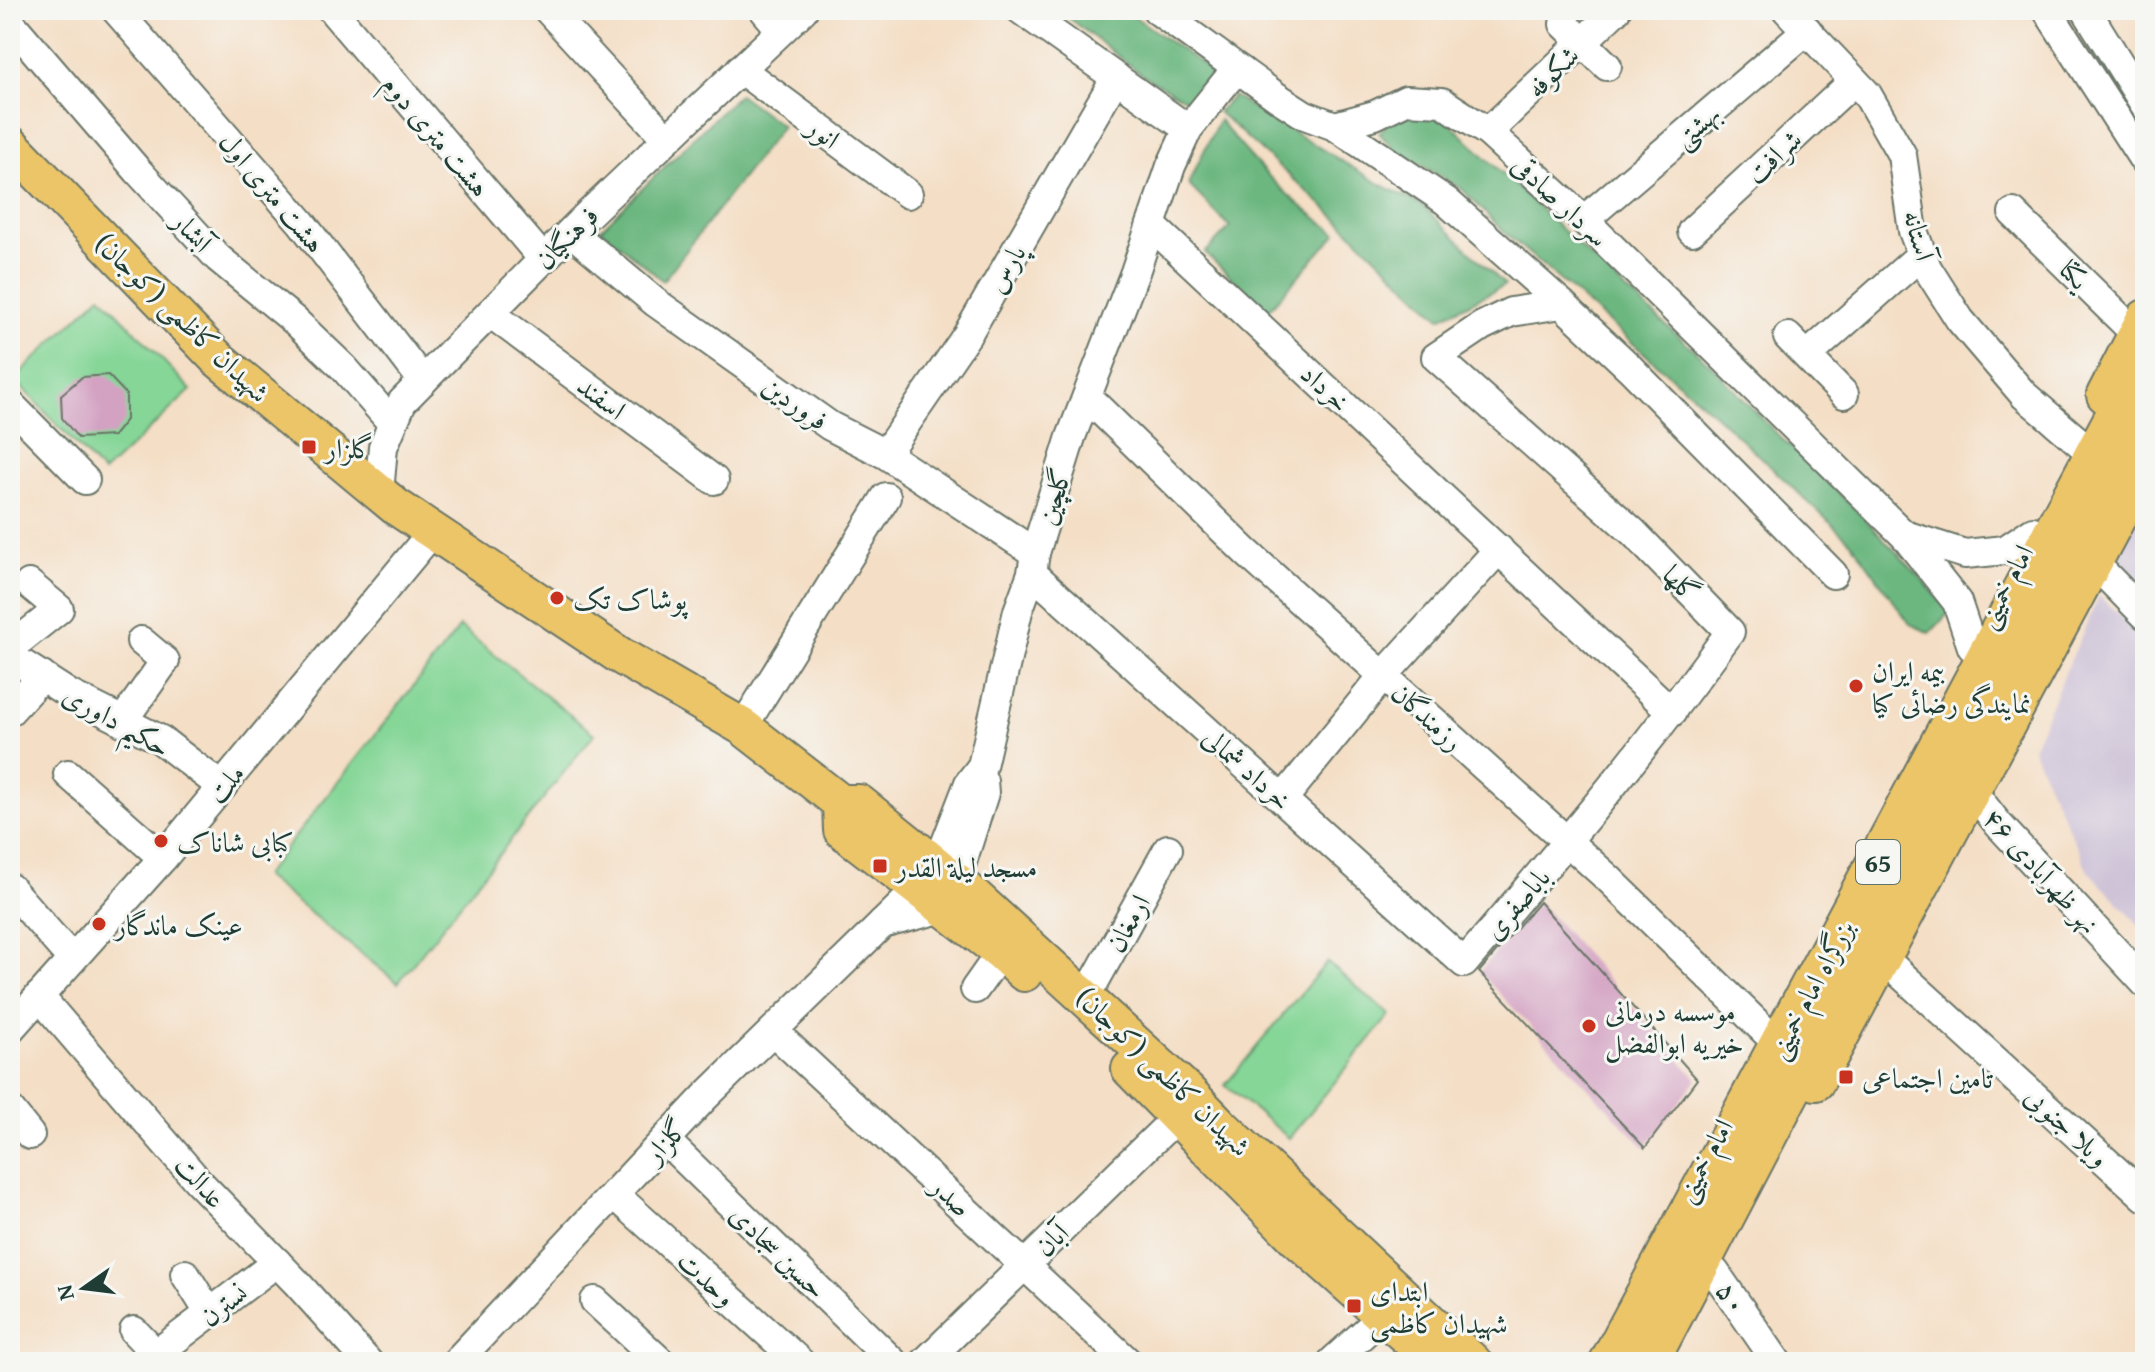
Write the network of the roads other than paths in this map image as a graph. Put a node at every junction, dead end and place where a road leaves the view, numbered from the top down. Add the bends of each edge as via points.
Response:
1 (116, 10) edge
2 (332, 10) edge
3 (548, 10) edge
4 (803, 10) edge
5 (1021, 10) edge
6 (1157, 10) edge
7 (1616, 10) edge
8 (2047, 10) edge
9 (2086, 10) edge
10 (773, 20) edge
11 (1797, 20) edge
12 (10, 22) edge
13 (1574, 33) junction
14 (1607, 66) dead end
15 (740, 69) junction
16 (1241, 71) junction
17 (1116, 77) junction
18 (1854, 81) junction
19 (2145, 105) edge
20 (1335, 126) junction
21 (1188, 129) junction
22 (1488, 132) junction
23 (667, 139) junction
24 (12, 149) edge
25 (2145, 162) edge
26 (908, 194) dead end
27 (2013, 213) dead end
28 (1584, 220) junction
29 (1151, 225) junction
30 (1692, 231) dead end
31 (571, 232) junction
32 (1922, 254) junction
33 (543, 259) junction
34 (1562, 304) junction
35 (490, 313) junction
36 (2142, 338) edge
37 (423, 381) junction
38 (1844, 394) dead end
39 (1087, 397) junction
40 (10, 404) edge
41 (392, 423) junction
42 (2145, 426) edge
43 (2080, 443) junction
44 (885, 454) junction
45 (2145, 466) edge
46 (85, 480) dead end
47 (714, 480) dead end
48 (379, 493) junction
49 (886, 497) dead end
50 (433, 531) junction
51 (2033, 531) junction
52 (1904, 535) junction
53 (1499, 549) junction
54 (1033, 563) junction
55 (2094, 563) junction
56 (1833, 574) dead end
57 (29, 584) dead end
58 (2145, 615) edge
59 (141, 641) dead end
60 (1972, 647) junction
61 (10, 648) edge
62 (10, 656) edge
63 (42, 676) junction
64 (1383, 676) junction
65 (10, 711) edge
66 (1672, 712) junction
67 (122, 722) junction
68 (743, 727) junction
69 (68, 774) dead end
70 (222, 787) junction
71 (1973, 792) junction
72 (1283, 799) junction
73 (1568, 842) junction
74 (1168, 849) dead end
75 (163, 858) junction
76 (939, 886) junction
77 (10, 888) edge
78 (1001, 952) junction
79 (1883, 958) junction
80 (72, 959) junction
81 (1464, 963) joint
82 (2145, 983) edge
83 (975, 989) dead end
84 (39, 996) junction
85 (1086, 997) junction
86 (10, 1029) edge
87 (774, 1032) junction
88 (1769, 1035) junction
89 (10, 1110) edge
90 (1177, 1117) junction
91 (30, 1135) dead end
92 (665, 1140) junction
93 (614, 1194) junction
94 (2145, 1197) edge
95 (277, 1262) junction
96 (1025, 1264) junction
97 (1715, 1272) junction
98 (185, 1274) dead end
99 (595, 1301) dead end
100 (210, 1314) junction
101 (1383, 1316) junction
102 (134, 1331) dead end
103 (181, 1351) edge
104 (368, 1362) edge
105 (456, 1362) edge
106 (661, 1362) edge
107 (800, 1362) edge
108 (893, 1362) edge
109 (925, 1362) edge
110 (1128, 1362) edge
111 (1332, 1362) edge
112 (1435, 1362) edge
113 (1473, 1362) edge
114 (1591, 1362) edge
115 (1610, 1362) edge
116 (1648, 1362) edge
117 (1666, 1362) edge
118 (1777, 1362) edge

1 - 37 street, هشت متری اول via 301,222
2 - 33 street, هشت متری دوم
3 - 23 street
4 - 10 street, فرهنگیان
5 - 17 street
6 - 16 street
7 - 13 street, شکوفه
8 - 25 street
9 - 19 street
10 - 15 street, فرهنگیان
11 - 18 street, آستانه
11 - 28 street, بهشتی
12 - 41 street, آبشار via 218,258 305,331
13 - 14 street
13 - 22 street, شکوفه
15 - 23 street, فرهنگیان
15 - 26 street, انور
16 - 20 street via 1305,115
16 - 21 street, گلچین via 1229,78
17 - 21 street
17 - 44 street, پارس via 967,335
18 - 30 street, شرافت
18 - 32 street, آستانه via 1902,155 1913,231
20 - 22 street, سردار صادقی via 1406,100 1442,102
20 - 34 street via 1446,201
21 - 29 street, گلچین
22 - 28 street, سردار صادقی
23 - 31 street, فرهنگیان
24 - 48 main road, شهیدان کاظمی (کوجان) via 217,358
27 - 36 street, یکتا
28 - 52 street, سردار صادقی
29 - 39 street, گلچین
29 - 53 street, خرداد
31 - 33 street, فرهنگیان
31 - 44 street, فروردین via 655,302 817,417
32 - 38 street via 1798,346
32 - 43 street, آستانه via 1960,320 2024,395
33 - 35 street, فرهنگیان
34 - 56 street
34 - 66 street, گلها via 1511,312 1436,357 1633,532 1730,632
35 - 37 street, فرهنگیان
35 - 47 street, اسفند
36 - 43 main road, امام خمینی
36 - 115 highway, بزرگراه امام خمینی / 65
37 - 41 street, فرهنگیان via 402,402
39 - 54 street, گلچین
39 - 64 street, رزمندگان
40 - 46 street
41 - 48 street, فرهنگیان via 383,447
42 - 116 highway, بزرگراه امام خمینی / 65
43 - 51 main road, امام خمینی
44 - 54 street, فروردین
45 - 55 main road
48 - 50 main road, شهیدان کاظمی (کوجان)
49 - 68 street
50 - 68 main road, شهیدان کاظمی (کوجان) via 619,655
50 - 70 street, ملت
51 - 52 street via 2005,550 1965,554
51 - 60 main road, امام خمینی
52 - 60 street, سردار صادقی via 1957,602
53 - 64 street
53 - 66 street, خرداد
54 - 72 street, خرداد شمالی
54 - 76 street, گلچین via 982,766 984,793
55 - 58 street
55 - 71 main road
57 - 61 street via 59,609
59 - 67 street via 165,661
60 - 88 main road, امام خمینی
62 - 63 street, حکیم داوری
63 - 65 street
63 - 67 street, حکیم داوری
64 - 72 street
64 - 73 street, رزمندگان
66 - 73 street, گلها
67 - 70 street, حکیم داوری via 161,740
68 - 76 main road, شهیدان کاظمی (کوجان) via 841,803 842,830
69 - 75 street
70 - 75 street, ملت
71 - 79 main road
71 - 82 street, نهر ظهرآبادی ۴۶
72 - 81 street, خرداد شمالی
73 - 81 street, باباصفری
73 - 88 street, رزمندگان
74 - 85 street, ارمغان
75 - 80 street, ملت
76 - 78 main road, شهیدان کاظمی (کوجان)
76 - 85 main road, شهیدان کاظمی (کوجان)
76 - 87 street, گلزار via 881,924
77 - 80 street
78 - 83 street
78 - 90 main road, شهیدان کاظمی (کوجان)
79 - 94 street, ویلا جنوبی
79 - 97 main road
80 - 84 street, ملت
84 - 86 street, ملت
84 - 95 street, عدالت via 198,1181
85 - 113 main road, شهیدان کاظمی (کوجان)
87 - 92 street, گلزار
87 - 96 street, صدر
88 - 114 main road, امام خمینی
89 - 91 street
90 - 96 street, آبان
90 - 101 main road, شهیدان کاظمی (کوجان) via 1296,1238
92 - 93 street, گلزار
92 - 108 street, حسین سجادی
93 - 105 street, گلزار
93 - 107 street, وحدت
95 - 100 street, نسترن
95 - 104 street, عدالت
96 - 109 street, آبان
96 - 110 street, صدر
97 - 117 main road
97 - 118 street, ۵۰
98 - 100 street
99 - 106 street
100 - 103 street, نسترن
101 - 111 street
101 - 112 main road, شهیدان کاظمی (کوجان)
102 - 103 street, نسترن via 156,1354

